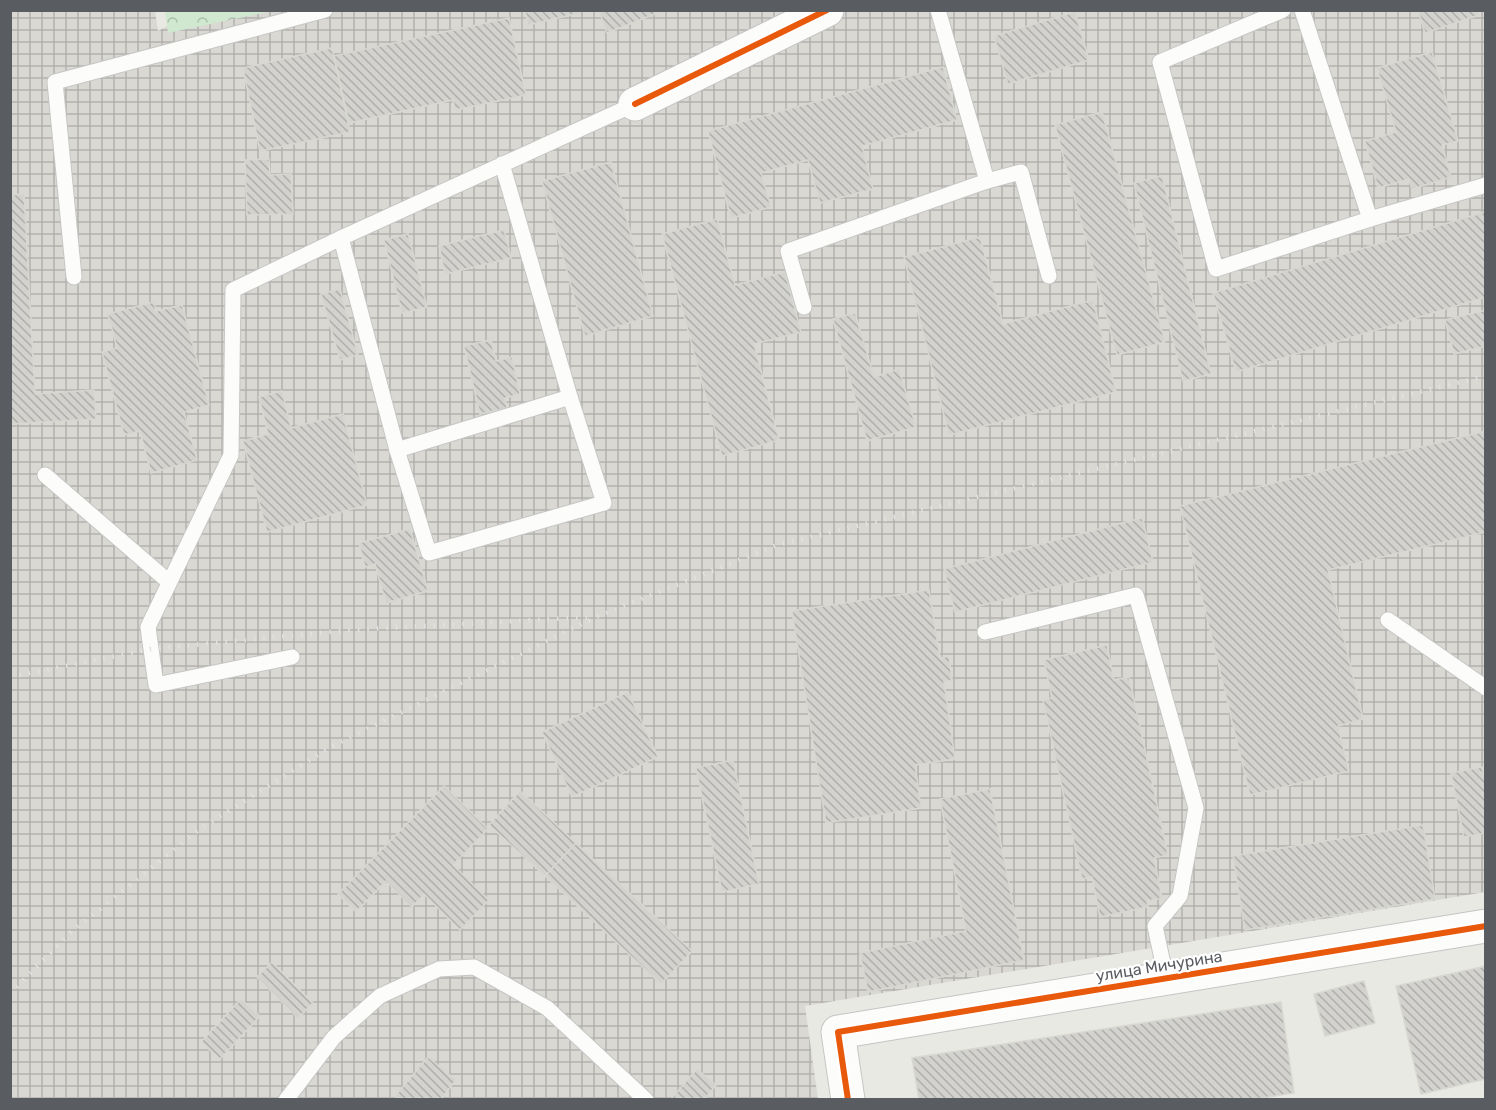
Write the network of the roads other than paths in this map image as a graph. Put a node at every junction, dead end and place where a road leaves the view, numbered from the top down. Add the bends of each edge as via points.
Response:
1 (325, 10) edge
2 (827, 10) edge
3 (938, 10) edge
4 (1283, 10) edge
5 (1302, 10) edge
6 (635, 104) joint
7 (502, 164) junction
8 (987, 181) junction
9 (1485, 185) edge
10 (1370, 219) junction
11 (341, 238) junction
12 (1049, 276) dead end
13 (74, 277) dead end
14 (804, 307) dead end
15 (570, 397) junction
16 (397, 450) junction
17 (45, 475) dead end
18 (169, 582) junction
19 (1388, 620) dead end
20 (985, 632) dead end
21 (292, 657) dead end
22 (1485, 688) edge
23 (1485, 926) edge
24 (1166, 978) junction
25 (286, 1100) edge
26 (646, 1100) edge
27 (848, 1100) edge

1 - 13 lane via 55,82
2 - 6 street
3 - 8 lane
4 - 10 lane via 1160,62 1216,268
5 - 10 lane
6 - 7 lane
7 - 11 lane
7 - 15 lane
8 - 12 lane via 1021,172
8 - 14 lane via 788,251
9 - 10 lane
11 - 16 lane
11 - 18 lane via 233,290 231,454
15 - 16 lane
15 - 16 lane via 604,503 429,553
17 - 18 lane
18 - 21 lane via 148,627 156,685
19 - 22 lane
20 - 24 lane via 1136,595 1196,808 1180,896 1155,926
23 - 24 street, улица Мичурина
24 - 27 street, улица Мичурина via 837,1032
25 - 26 lane via 334,1037 380,996 439,969 474,967 547,1008

